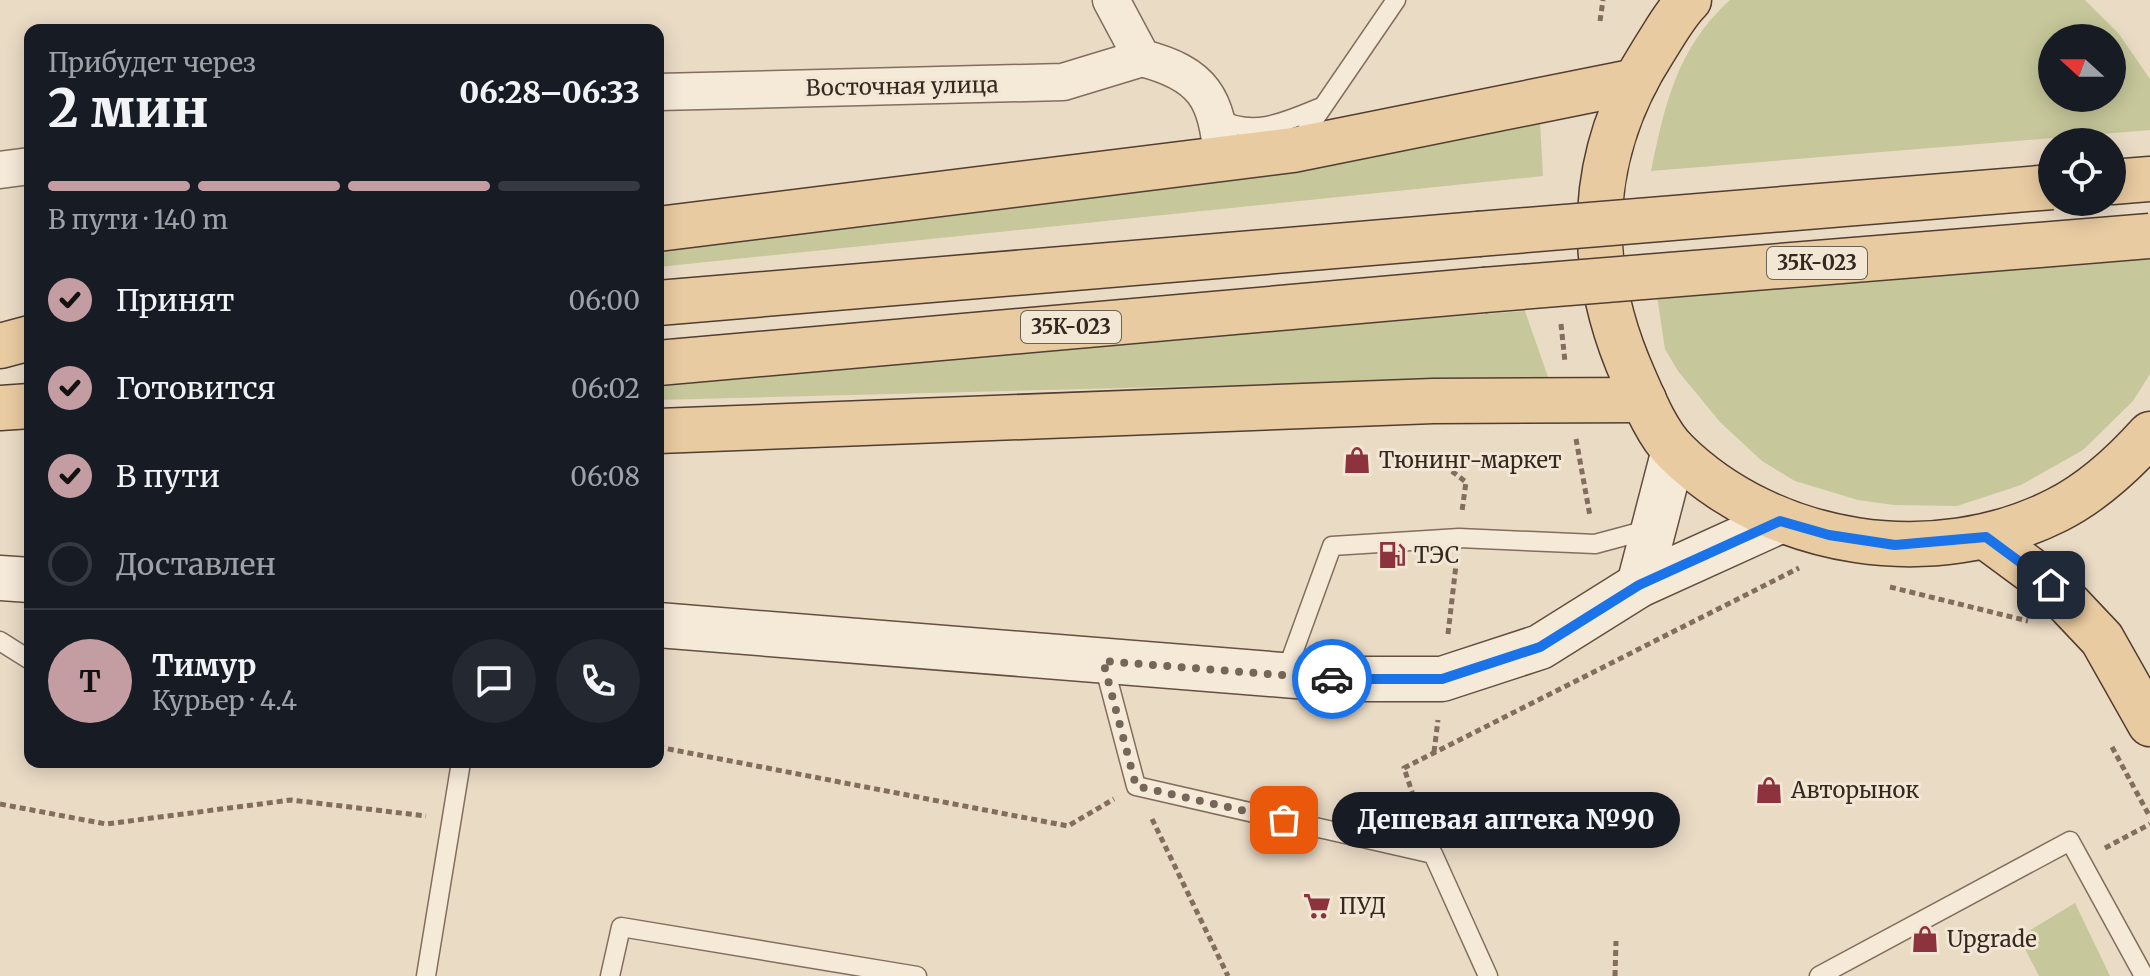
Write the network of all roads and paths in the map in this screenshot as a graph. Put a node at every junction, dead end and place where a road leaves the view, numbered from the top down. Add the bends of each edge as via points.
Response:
1 (1111, 0) edge
2 (1396, 0) edge
3 (1603, 0) edge
4 (1685, 2) edge
5 (1600, 21) dead end
6 (1142, 58) junction
7 (1636, 81) junction
8 (664, 92) edge
9 (1319, 108) junction
10 (1220, 139) junction
11 (1293, 150) junction
12 (24, 167) edge
13 (0, 170) edge
14 (2150, 179) edge
15 (2126, 181) edge
16 (2038, 188) edge
17 (664, 228) edge
18 (2150, 236) edge
19 (664, 302) edge
20 (1560, 315) dead end
21 (24, 340) edge
22 (0, 346) edge
23 (24, 354) edge
24 (0, 356) edge
25 (664, 362) edge
26 (1566, 374) dead end
27 (1644, 400) junction
28 (24, 406) edge
29 (0, 408) edge
30 (0, 423) edge
31 (24, 425) edge
32 (664, 431) edge
33 (2150, 434) edge
34 (1674, 450) junction
35 (1436, 459) dead end
36 (1780, 521) junction
37 (1653, 528) junction
38 (1986, 537) junction
39 (1459, 538) junction
40 (1804, 566) dead end
41 (0, 578) edge
42 (24, 580) edge
43 (1639, 585) junction
44 (1880, 585) dead end
45 (2032, 622) dead end
46 (664, 625) edge
47 (0, 641) edge
48 (24, 656) edge
49 (1103, 661) junction
50 (1285, 675) junction
51 (1442, 679) junction
52 (2150, 724) edge
53 (664, 748) edge
54 (460, 768) edge
55 (1136, 786) junction
56 (0, 804) edge
57 (451, 819) junction
58 (2150, 824) edge
59 (1433, 854) junction
60 (2083, 860) junction
61 (1616, 941) dead end
62 (426, 976) edge
63 (610, 976) edge
64 (917, 976) edge
65 (1228, 976) edge
66 (1488, 976) edge
67 (1615, 976) edge
68 (1819, 976) edge
69 (2144, 976) edge

1 - 6 street
2 - 9 lane
3 - 5 path
4 - 7 main road
6 - 8 street, Восточная улица via 1063,82
6 - 10 street via 1174,66 1205,90
7 - 11 main road
7 - 27 main road via 1610,149 1598,214 1598,252 1617,342
9 - 10 lane
9 - 11 lane
10 - 11 main road
10 - 17 main road
12 - 13 street
14 - 15 main road
16 - 19 main road, bridge
18 - 25 main road, 35К-023, bridge
20 - 26 path
21 - 22 main road
23 - 24 main road
27 - 32 main road via 1433,401
27 - 34 main road
28 - 29 main road
30 - 31 main road
33 - 38 main road via 2120,467 2057,510
34 - 36 main road via 1744,502
34 - 37 street
35 - 39 path via 1466,482
36 - 38 main road via 1895,545
36 - 43 street
37 - 39 lane via 1595,544
37 - 43 street
38 - 52 main road via 2051,585 2102,639
39 - 50 lane via 1332,546
39 - 51 path
40 - 59 path via 1404,768
41 - 42 street
43 - 51 street via 1540,647
44 - 45 path
46 - 49 street
47 - 48 lane
49 - 50 street
49 - 55 lane
50 - 51 street
53 - 55 path via 1068,826
54 - 57 lane
55 - 59 lane
55 - 65 path
56 - 57 path via 106,824 291,800
57 - 62 lane
58 - 60 path
59 - 66 lane
60 - 68 lane via 2070,841
60 - 69 lane
61 - 67 path
63 - 64 lane via 621,927

